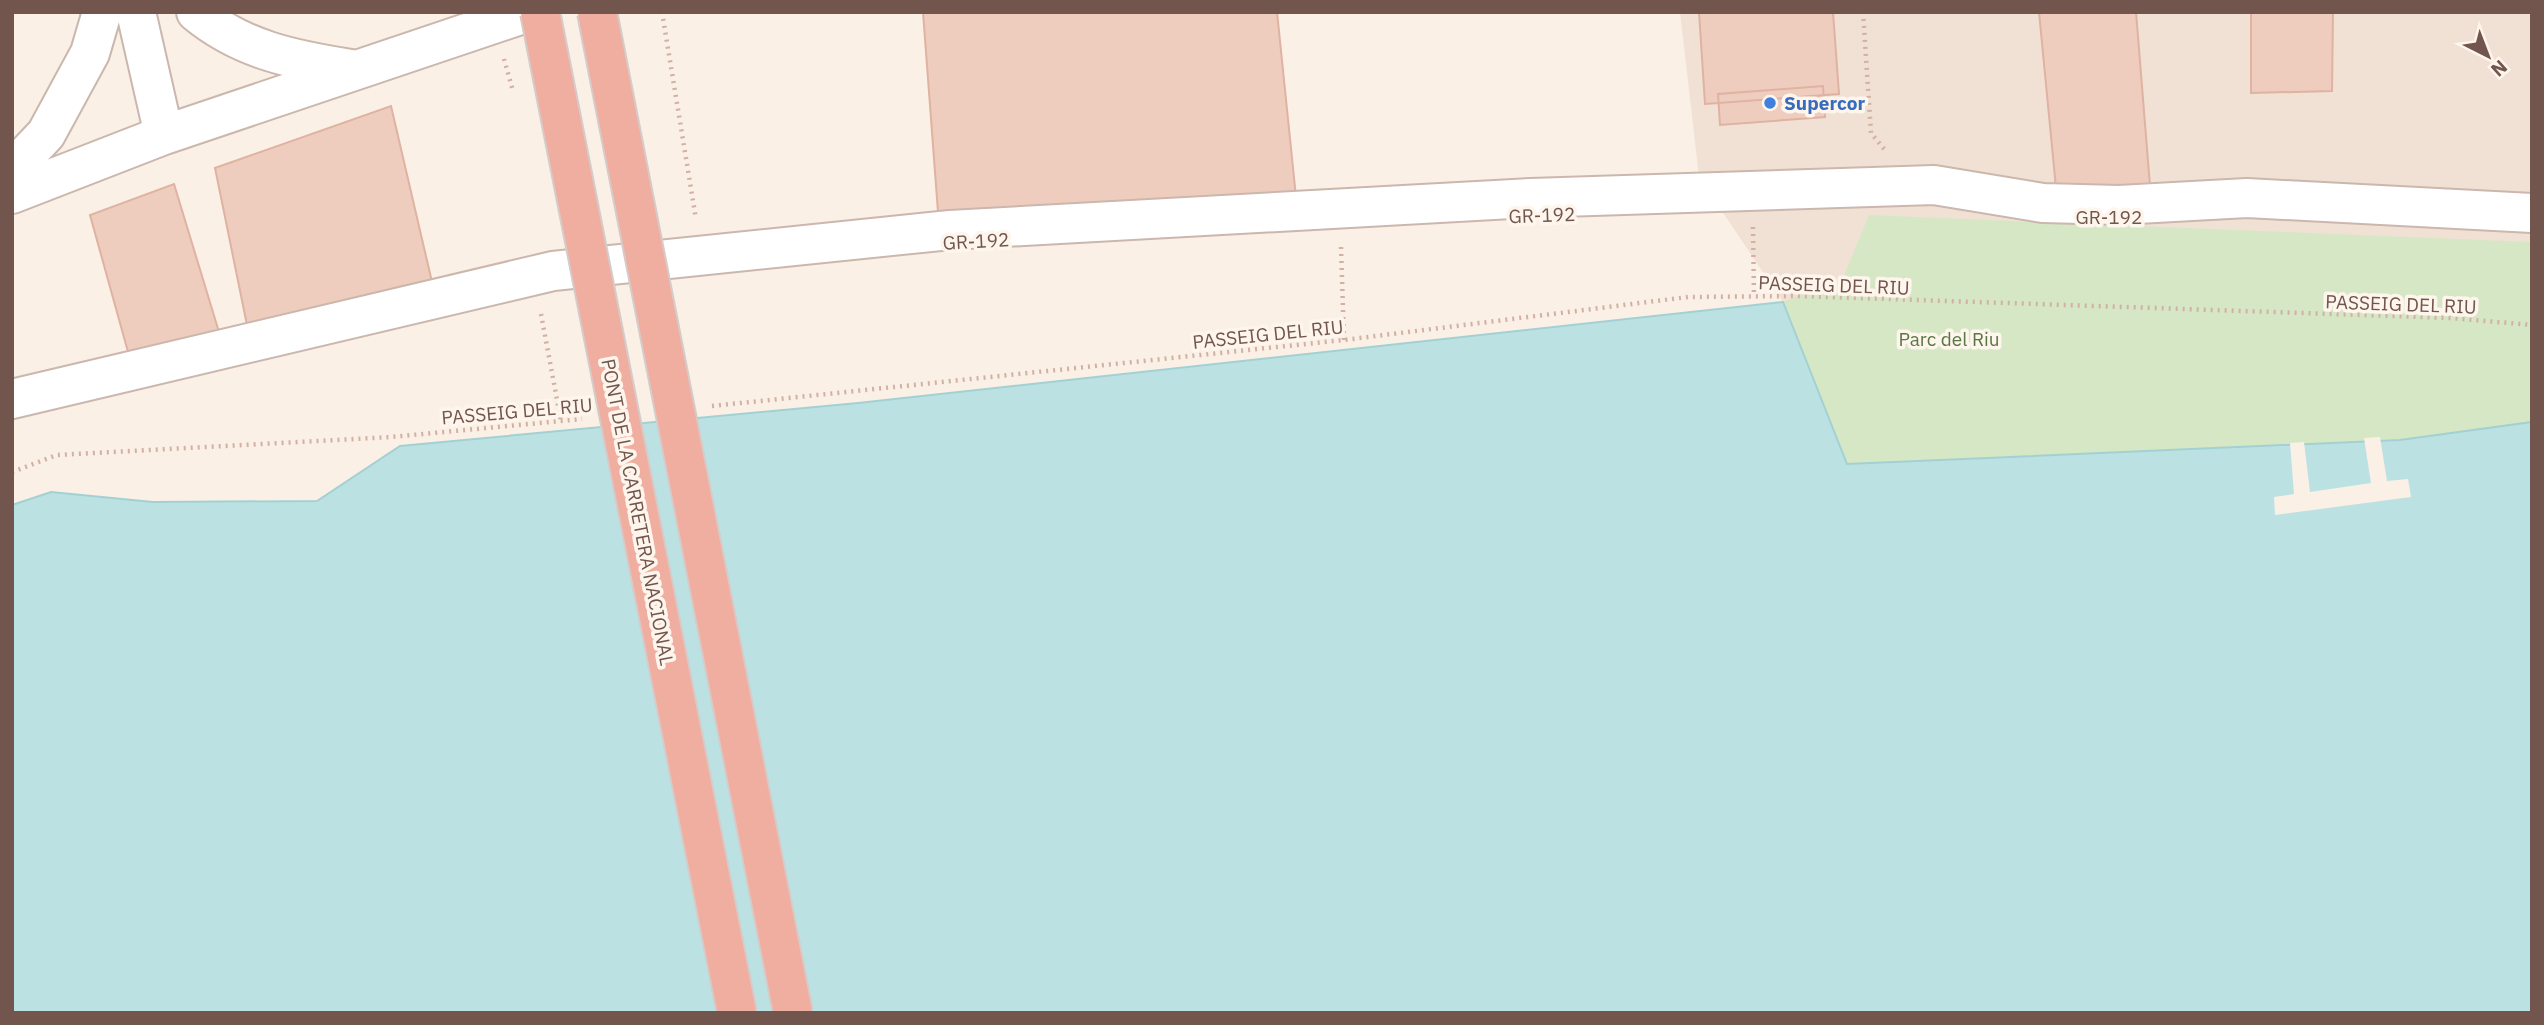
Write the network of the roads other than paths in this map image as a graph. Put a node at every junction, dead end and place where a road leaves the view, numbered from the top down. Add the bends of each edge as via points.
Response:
1 (103, 12) edge
2 (136, 12) edge
3 (196, 12) edge
4 (528, 12) edge
5 (540, 12) edge
6 (597, 12) edge
7 (356, 70) junction
8 (164, 135) junction
9 (12, 170) edge
10 (12, 194) edge
11 (2532, 213) edge
12 (12, 399) edge
13 (737, 1013) edge
14 (793, 1013) edge

1 - 9 street via 90,53 46,134
2 - 8 street
3 - 7 street via 220,32 282,58
4 - 7 street
5 - 13 highway, PONT DE LA CARRETERA NACIONAL, bridge
6 - 14 highway, bridge
7 - 8 street
8 - 10 street
11 - 12 street via 2247,198 2119,205 2043,203 1934,185 1338,208 950,230 534,275

